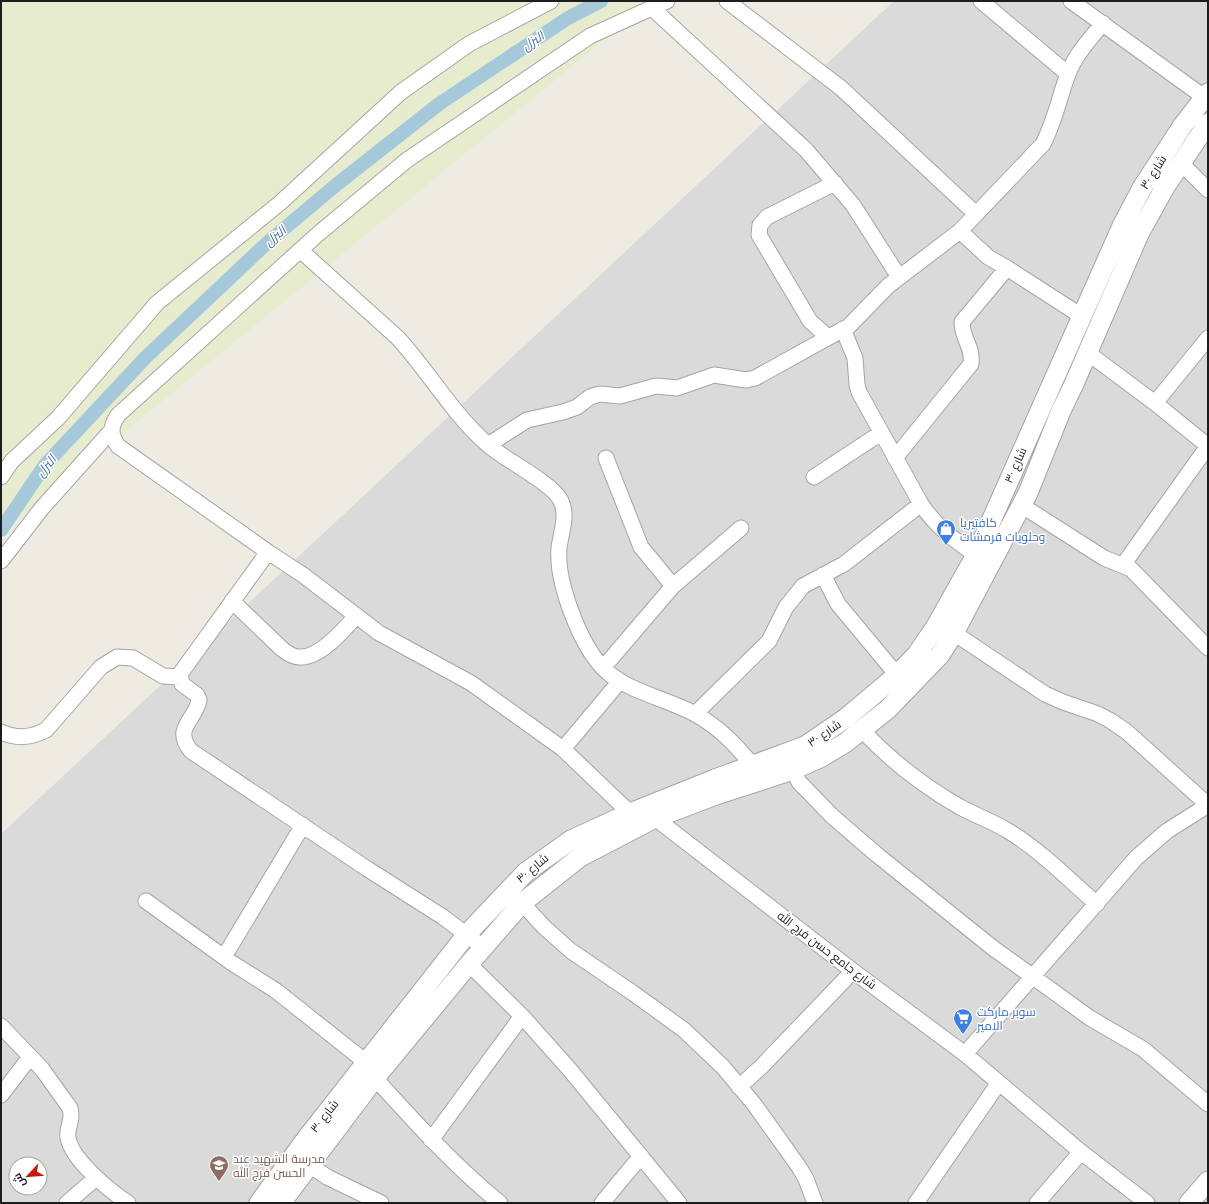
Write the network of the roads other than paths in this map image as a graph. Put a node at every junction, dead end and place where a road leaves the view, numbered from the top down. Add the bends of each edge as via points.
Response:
1 (551, 1) edge
2 (667, 1) edge
3 (727, 1) edge
4 (980, 1) edge
5 (1071, 1) edge
6 (652, 8) junction
7 (1103, 23) junction
8 (1068, 74) junction
9 (1206, 95) edge
10 (1208, 123) edge
11 (1181, 163) junction
12 (835, 183) junction
13 (1208, 190) edge
14 (976, 214) junction
15 (1131, 230) junction
16 (960, 231) junction
17 (300, 250) junction
18 (1007, 268) junction
19 (899, 277) junction
20 (1082, 317) junction
21 (843, 330) junction
22 (828, 337) junction
23 (1208, 338) edge
24 (1088, 353) junction
25 (1156, 402) junction
26 (111, 431) junction
27 (881, 433) junction
28 (488, 445) junction
29 (1208, 446) edge
30 (606, 458) dead end
31 (895, 458) junction
32 (1, 477) edge
33 (814, 477) dead end
34 (921, 504) junction
35 (1021, 505) junction
36 (741, 528) dead end
37 (268, 552) junction
38 (983, 560) junction
39 (1, 561) edge
40 (1124, 565) junction
41 (823, 575) junction
42 (672, 586) junction
43 (232, 601) junction
44 (356, 616) junction
45 (954, 633) junction
46 (1208, 648) edge
47 (603, 668) junction
48 (897, 675) junction
49 (180, 678) junction
50 (620, 681) junction
51 (695, 714) junction
52 (862, 730) junction
53 (1, 732) edge
54 (563, 749) junction
55 (753, 766) junction
56 (793, 770) junction
57 (1208, 805) edge
58 (630, 813) junction
59 (655, 818) junction
60 (303, 826) junction
61 (146, 901) dead end
62 (522, 903) junction
63 (1097, 904) junction
64 (467, 934) junction
65 (483, 947) junction
66 (224, 957) junction
67 (469, 964) junction
68 (853, 971) junction
69 (1032, 978) junction
70 (522, 1016) junction
71 (1, 1026) edge
72 (964, 1054) junction
73 (30, 1057) junction
74 (371, 1070) junction
75 (998, 1084) junction
76 (739, 1087) junction
77 (1, 1095) edge
78 (1208, 1104) edge
79 (431, 1140) junction
80 (1081, 1152) junction
81 (641, 1156) junction
82 (302, 1160) junction
83 (96, 1178) junction
84 (67, 1203) edge
85 (128, 1203) edge
86 (259, 1203) edge
87 (281, 1203) edge
88 (381, 1203) edge
89 (500, 1203) edge
90 (602, 1203) edge
91 (679, 1203) edge
92 (814, 1203) edge
93 (916, 1203) edge
94 (1037, 1203) edge
95 (1147, 1203) edge

1 - 32 street via 469,44 401,92 280,203 157,303 58,418 12,461
2 - 6 street
3 - 14 street via 841,88
4 - 8 street
5 - 7 street
6 - 12 street via 806,150
6 - 17 street via 590,36 407,160
7 - 8 street via 1074,60
7 - 9 street
8 - 14 street via 1054,120 1043,144
9 - 15 street, شارع ٣٠ via 1142,188
10 - 11 street, شارع ٣٠
11 - 13 street
11 - 15 street, شارع ٣٠
12 - 19 street via 853,205
12 - 22 street via 767,217 760,225 759,235 810,321
14 - 16 street
15 - 20 street, شارع ٣٠
15 - 24 street, شارع ٣٠
16 - 18 street via 988,257
16 - 19 street
17 - 26 street via 118,415
17 - 28 street via 398,338 464,423
18 - 20 street
18 - 31 street via 962,322 962,329 973,353 971,364
19 - 21 street
20 - 38 street, شارع ٣٠
21 - 22 street
21 - 27 street via 856,358 859,392
22 - 28 street via 755,378 746,380 714,375 677,388 656,386 620,396 600,394 564,412 527,420
23 - 25 street
24 - 25 street
24 - 35 street, شارع ٣٠
25 - 29 street
26 - 37 street via 118,446
26 - 39 street via 42,508
27 - 31 street
27 - 33 street
28 - 47 street via 550,488 560,499 564,513 559,549 562,583 575,620
29 - 40 street
30 - 42 street via 641,547
31 - 34 street
34 - 38 street via 939,528
34 - 41 street via 844,564
35 - 38 street, شارع ٣٠
35 - 40 street via 1104,558
36 - 42 street
37 - 43 street
37 - 44 street via 303,574
38 - 45 street, شارع ٣٠
38 - 48 street, شارع ٣٠ via 917,654
40 - 46 street via 1143,580
41 - 48 street via 838,604
41 - 51 street via 804,586 793,598 769,641
42 - 47 street
43 - 44 street via 282,649 299,657 315,655
43 - 49 street via 183,668
44 - 54 street via 380,634 471,683
45 - 52 street, شارع ٣٠ via 928,669 888,709
45 - 57 street via 1045,694 1111,721 1127,732
47 - 50 street
48 - 55 street, شارع ٣٠ via 846,718 805,746
49 - 53 street via 163,676 133,658 117,657 101,667 46,730 35,736 22,738
49 - 60 street via 182,684 197,695 199,700 184,733 191,751
50 - 51 street
50 - 54 street
51 - 55 street via 725,734
52 - 56 street, شارع ٣٠ via 820,758
52 - 63 street via 878,748 924,784 1010,832
54 - 58 street
55 - 58 street, شارع ٣٠ via 666,797
56 - 59 street, شارع ٣٠
56 - 69 street via 809,792 870,849
57 - 63 street via 1167,831 1136,858
58 - 64 street, شارع ٣٠ via 570,840 548,854 516,881
59 - 62 street, شارع ٣٠ via 580,857
59 - 68 street, شارع جامع حسن فرج الله
60 - 64 street
60 - 66 street
61 - 66 street
62 - 65 street, شارع ٣٠
62 - 76 street via 571,951 698,1042
63 - 69 street
64 - 65 street
64 - 74 street, شارع ٣٠
65 - 67 street, شارع ٣٠
66 - 74 street via 275,990
67 - 70 street
67 - 74 street, شارع ٣٠
68 - 72 street, شارع جامع حسن فرج الله
68 - 76 street
69 - 72 street
69 - 78 street via 1090,1018 1143,1049
70 - 79 street
70 - 81 street
71 - 73 street
72 - 75 street, شارع جامع حسن فرج الله
73 - 77 street
73 - 83 street via 42,1069 70,1108 70,1144
74 - 79 street
74 - 82 street, شارع ٣٠
75 - 80 street, شارع جامع حسن فرج الله
75 - 93 street
76 - 92 street via 799,1167
79 - 89 street
80 - 94 street
80 - 95 street, شارع جامع حسن فرج الله
81 - 90 street
81 - 91 street
82 - 86 street, شارع ٣٠
82 - 87 street, شارع ٣٠
82 - 88 street via 327,1177
83 - 84 street
83 - 85 street

